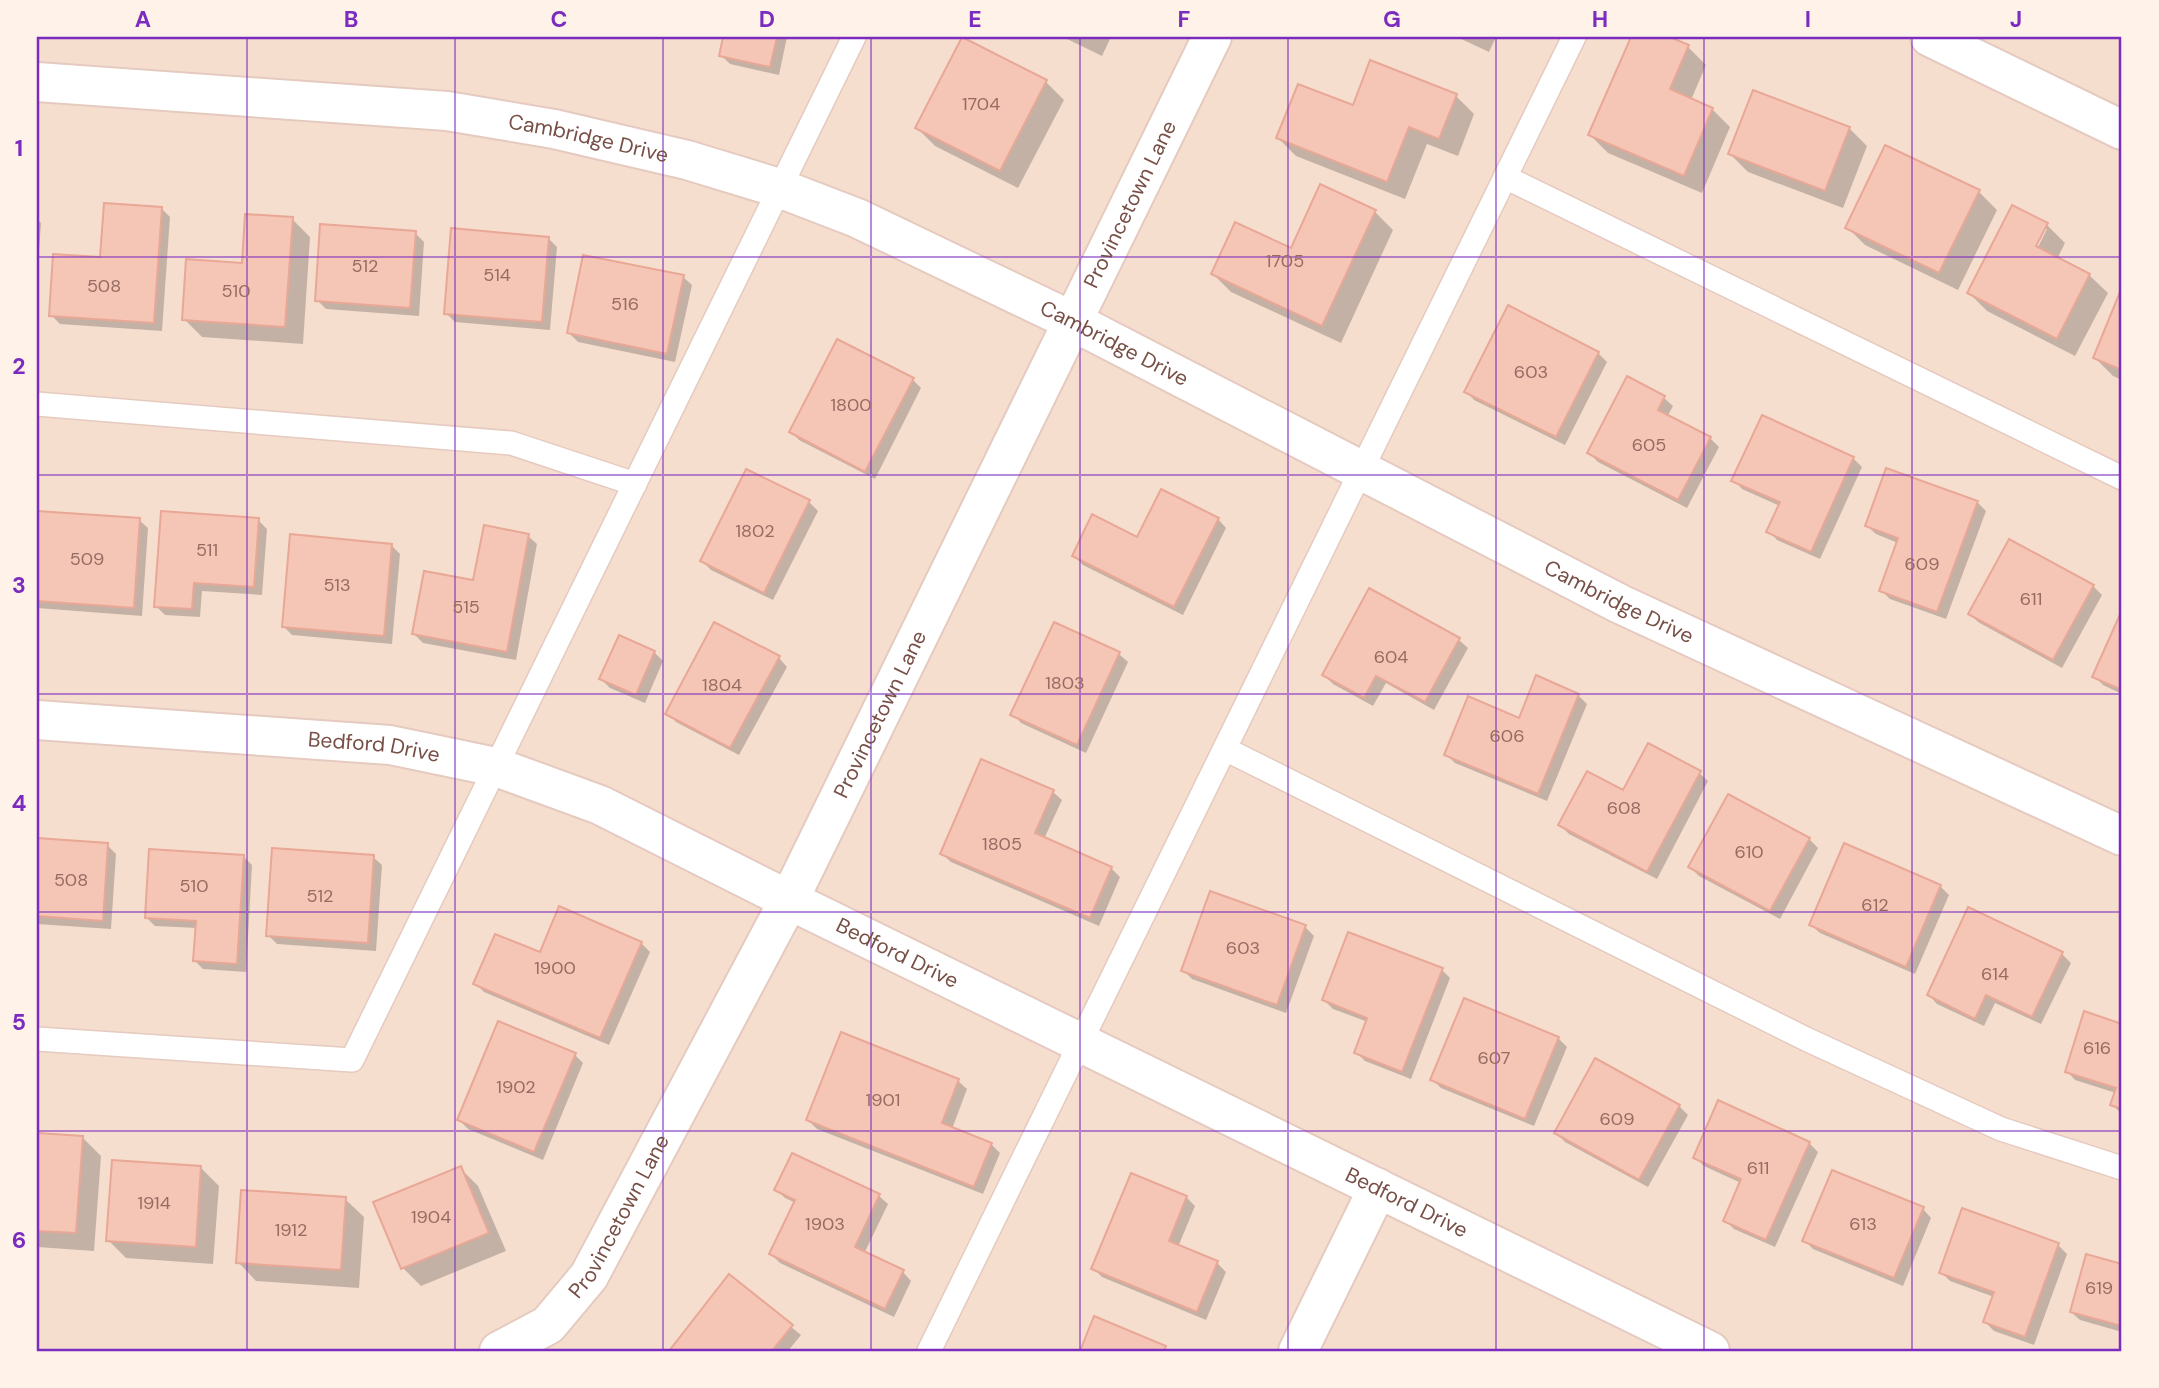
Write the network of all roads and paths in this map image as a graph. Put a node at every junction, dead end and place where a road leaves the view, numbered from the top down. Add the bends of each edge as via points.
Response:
1 (854, 37) edge
2 (1212, 37) edge
3 (1574, 37) edge
4 (1930, 37) edge
5 (37, 82) edge
6 (2122, 130) edge
7 (1505, 177) junction
8 (779, 188) junction
9 (1072, 321) junction
10 (37, 404) edge
11 (1362, 470) junction
12 (2122, 478) edge
13 (635, 484) junction
14 (37, 720) edge
15 (1225, 749) junction
16 (496, 767) junction
17 (2122, 836) edge
18 (789, 900) junction
19 (37, 1039) edge
20 (1081, 1043) junction
21 (2122, 1168) edge
22 (1378, 1188) junction
23 (1661, 1340) edge
24 (499, 1351) edge
25 (929, 1351) edge
26 (1298, 1351) edge
27 (1710, 1351) edge

1 - 8 lane
2 - 9 street, Provincetown Lane
3 - 7 lane
4 - 6 street
5 - 8 street, Cambridge Drive via 447,111 580,135
7 - 11 lane
7 - 12 lane
8 - 9 street, Cambridge Drive via 857,218
8 - 13 lane
9 - 11 street, Cambridge Drive
9 - 18 street, Provincetown Lane
10 - 13 lane via 511,443
11 - 15 lane
11 - 17 street, Cambridge Drive via 1620,604
13 - 16 lane
14 - 16 street, Bedford Drive via 390,745
15 - 20 lane
15 - 21 lane via 1819,1045 2001,1129
16 - 18 street, Bedford Drive via 600,805
16 - 19 lane via 352,1060
18 - 20 street, Bedford Drive
18 - 24 street, Provincetown Lane via 589,1276 548,1325
20 - 22 street, Bedford Drive
20 - 25 lane
22 - 23 street, Bedford Drive
22 - 26 street
23 - 27 street, Bedford Drive

